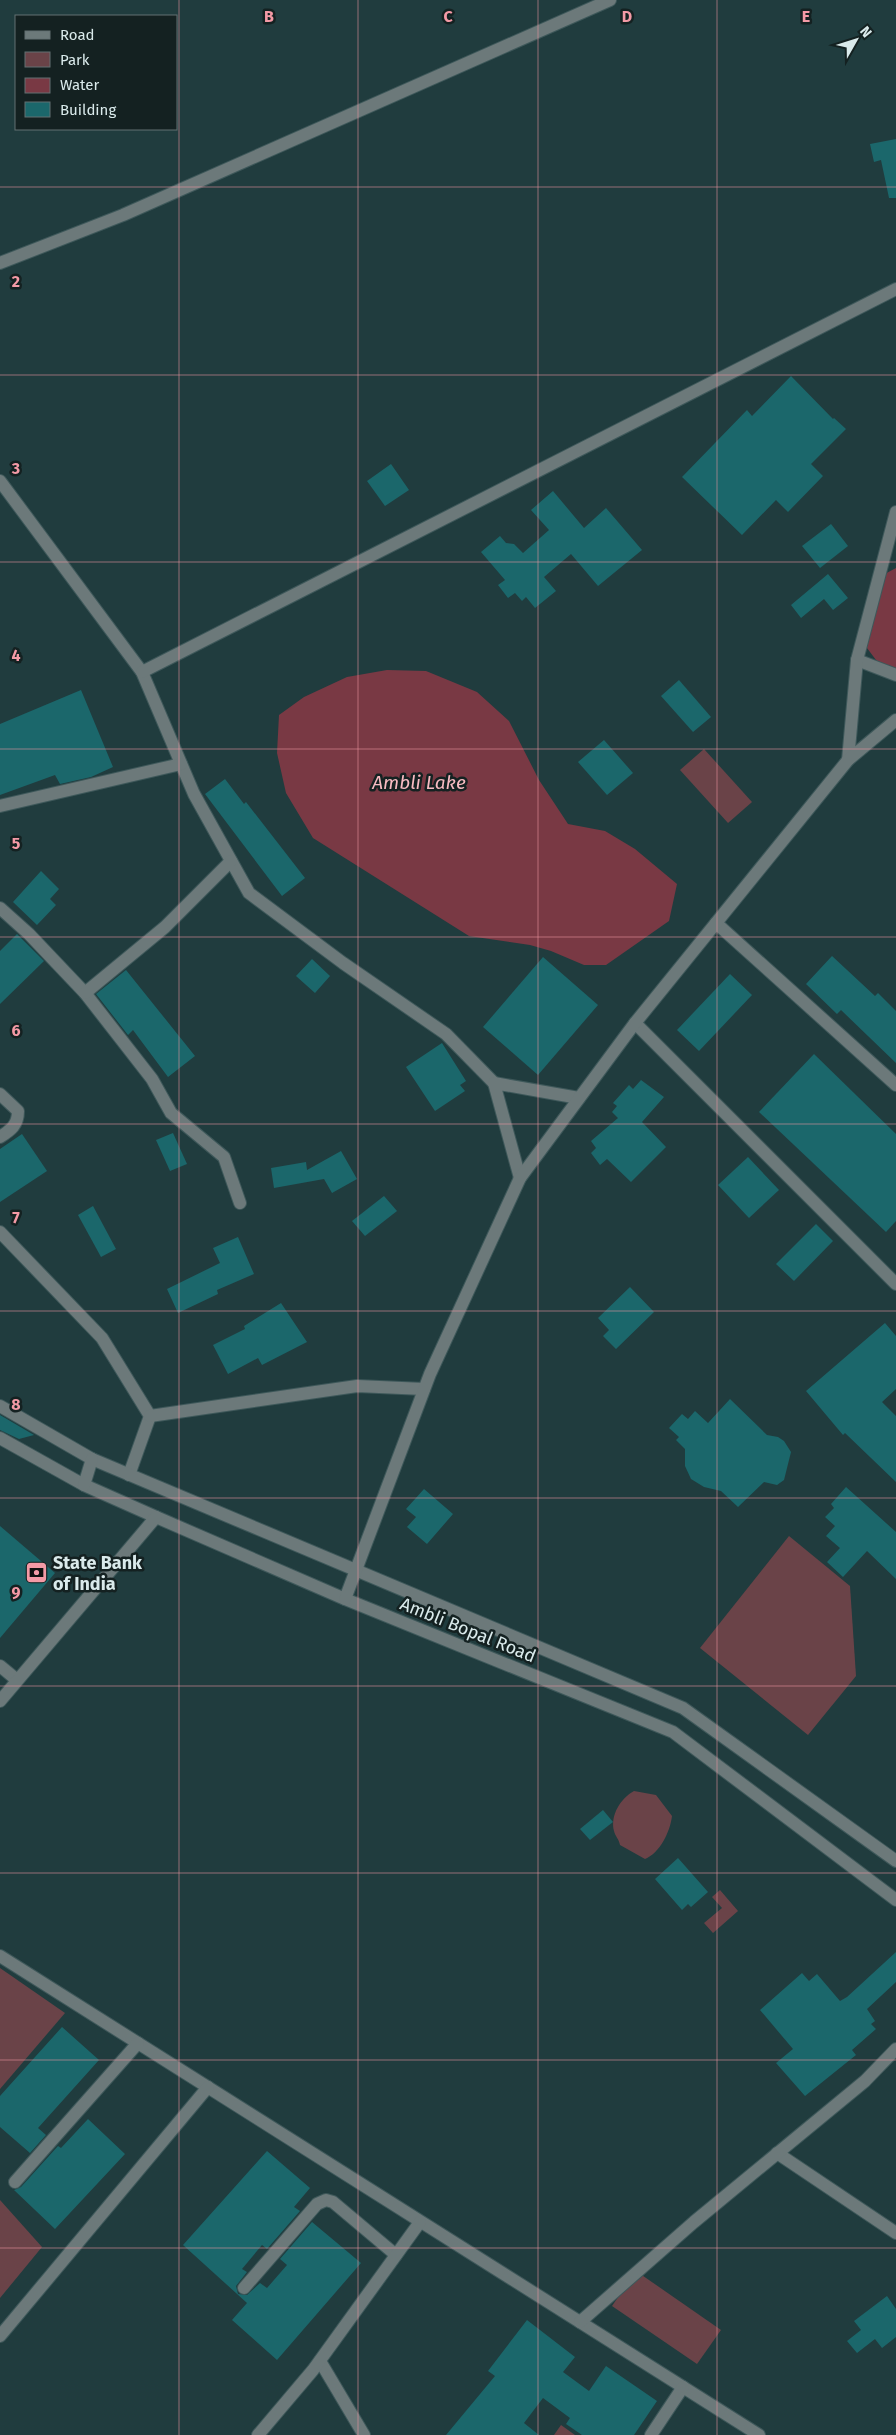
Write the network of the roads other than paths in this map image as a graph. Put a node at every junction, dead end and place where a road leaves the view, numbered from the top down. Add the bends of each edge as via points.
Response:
1 (610, 0) edge
2 (0, 263) edge
3 (896, 289) edge
4 (0, 480) edge
5 (896, 512) edge
6 (857, 660) junction
7 (142, 672) junction
8 (896, 675) edge
9 (896, 720) edge
10 (848, 760) junction
11 (181, 764) junction
12 (0, 806) edge
13 (231, 861) junction
14 (0, 908) edge
15 (716, 923) junction
16 (84, 993) junction
17 (635, 1023) junction
18 (494, 1083) junction
19 (896, 1085) edge
20 (0, 1094) edge
21 (579, 1098) junction
22 (0, 1137) edge
23 (520, 1178) junction
24 (240, 1203) dead end
25 (0, 1232) edge
26 (896, 1284) edge
27 (424, 1389) junction
28 (0, 1406) edge
29 (150, 1416) junction
30 (0, 1438) edge
31 (92, 1459) junction
32 (129, 1475) junction
33 (84, 1485) junction
34 (156, 1517) junction
35 (356, 1570) junction
36 (345, 1599) junction
37 (0, 1666) edge
38 (17, 1680) junction
39 (0, 1701) edge
40 (896, 1861) edge
41 (896, 1900) edge
42 (0, 1956) edge
43 (138, 2043) junction
44 (896, 2049) edge
45 (208, 2088) junction
46 (777, 2153) junction
47 (15, 2182) dead end
48 (420, 2222) junction
49 (896, 2233) edge
50 (396, 2255) junction
51 (244, 2288) dead end
52 (580, 2322) junction
53 (0, 2336) edge
54 (320, 2361) junction
55 (683, 2387) junction
56 (258, 2435) edge
57 (364, 2435) edge
58 (651, 2435) edge
59 (759, 2435) edge

1 - 2 street via 123,215
3 - 7 street
4 - 7 street
5 - 6 street
6 - 8 street
6 - 10 street
7 - 11 street
9 - 10 street
10 - 15 street
11 - 12 street
11 - 13 street
13 - 16 street via 165,928
13 - 18 street via 249,893 342,963 446,1034
14 - 16 street
15 - 17 street
15 - 19 street
16 - 24 street via 152,1079 170,1113 224,1157
17 - 21 street
17 - 26 street
18 - 21 street
18 - 23 street
20 - 22 street via 18,1111 13,1128
21 - 23 street
23 - 27 street
25 - 29 street via 102,1338
27 - 29 street via 357,1386
27 - 35 street
28 - 31 street, Ambli Bopal Road
29 - 32 street
30 - 33 street, Ambli Bopal Road
31 - 32 street, Ambli Bopal Road
31 - 33 street
32 - 35 street, Ambli Bopal Road
33 - 34 street, Ambli Bopal Road
34 - 36 street, Ambli Bopal Road
34 - 38 street
35 - 36 street
35 - 40 street, Ambli Bopal Road via 682,1708
36 - 41 street, Ambli Bopal Road via 673,1732
37 - 38 street
38 - 39 street
42 - 43 street
43 - 45 street
43 - 47 street
44 - 46 street via 865,2082
45 - 48 street
45 - 53 street
46 - 49 street
46 - 52 street
48 - 50 street
48 - 52 street
50 - 51 street via 333,2202 326,2200 317,2204
50 - 54 street
52 - 55 street
54 - 56 street
54 - 57 street
55 - 58 street
55 - 59 street

